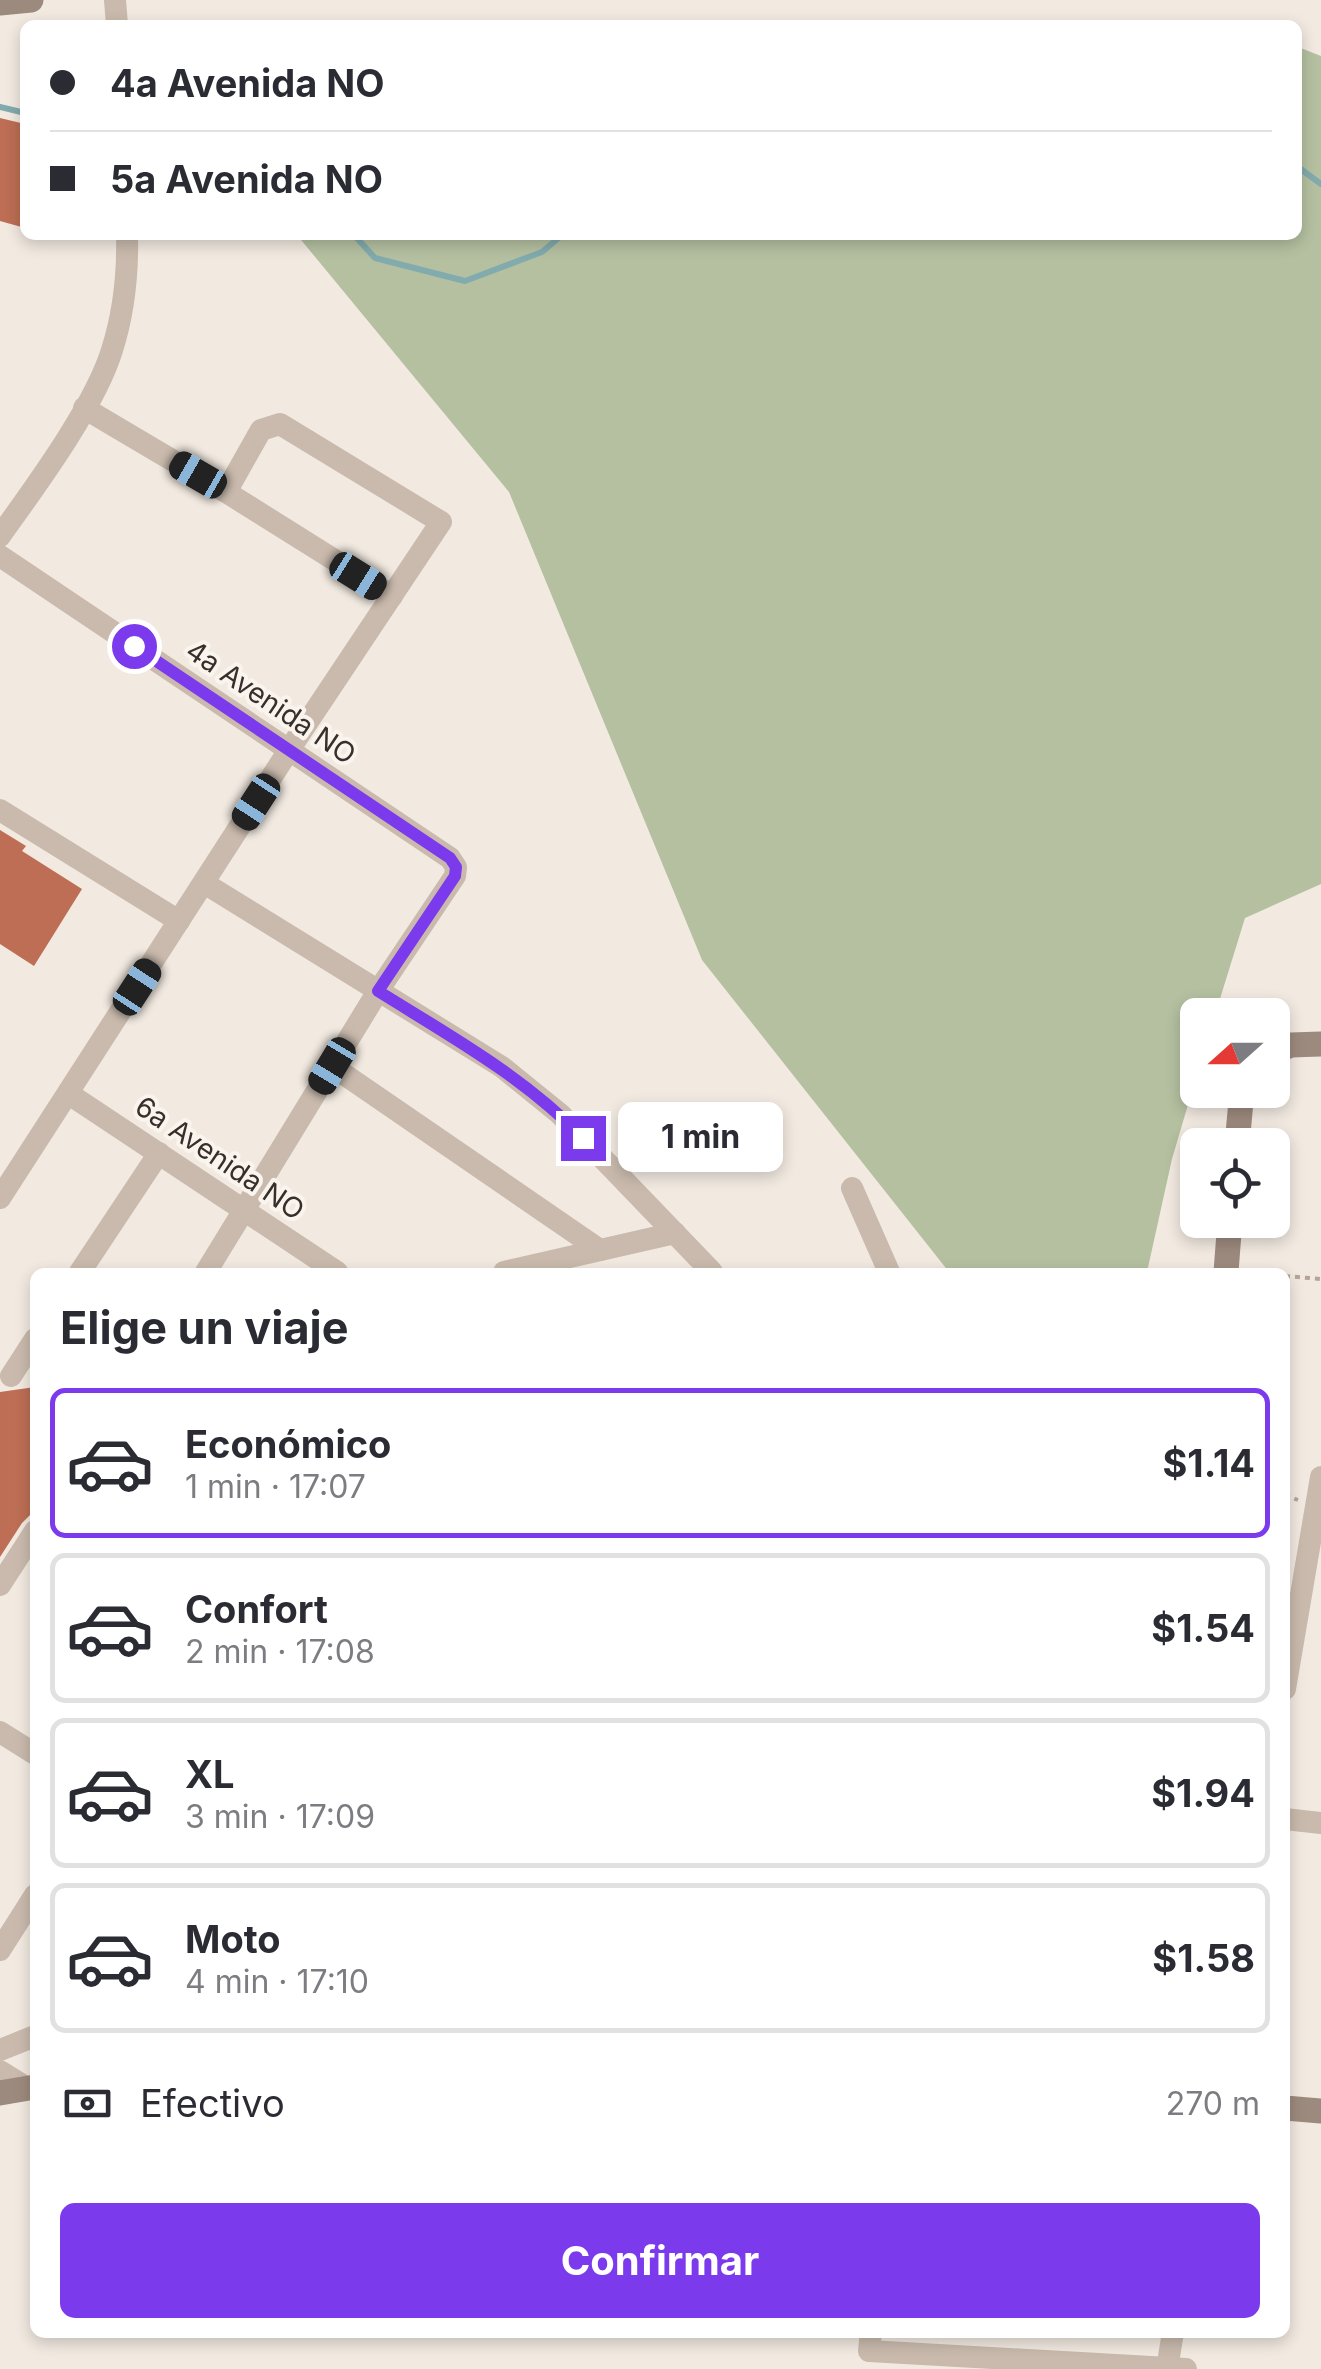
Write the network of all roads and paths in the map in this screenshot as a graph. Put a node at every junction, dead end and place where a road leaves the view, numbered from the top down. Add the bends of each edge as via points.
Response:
1 (30, 0) edge
2 (0, 3) edge
3 (128, 240) edge
4 (84, 408) junction
5 (226, 492) junction
6 (0, 536) edge
7 (0, 556) edge
8 (392, 596) junction
9 (289, 750) junction
10 (0, 810) edge
11 (204, 883) junction
12 (179, 921) junction
13 (378, 991) junction
14 (1321, 1044) edge
15 (1290, 1046) edge
16 (332, 1066) junction
17 (69, 1094) junction
18 (159, 1153) junction
19 (852, 1188) dead end
20 (0, 1198) edge
21 (246, 1210) junction
22 (674, 1232) junction
23 (1229, 1238) edge
24 (600, 1250) junction
25 (83, 1268) edge
26 (209, 1268) edge
27 (331, 1268) edge
28 (521, 1268) edge
29 (708, 1268) edge
30 (887, 1268) edge
31 (1226, 1268) edge
32 (1290, 1277) edge
33 (1321, 1280) edge
34 (30, 1345) edge
35 (30, 1372) edge
36 (5, 1375) edge
37 (1321, 1477) edge
38 (1319, 1507) edge
39 (26, 1563) edge
40 (0, 1584) edge
41 (1290, 1663) edge
42 (0, 1732) edge
43 (30, 1751) edge
44 (1290, 1820) edge
45 (1321, 1823) edge
46 (30, 1903) edge
47 (0, 1950) edge
48 (30, 2038) edge
49 (0, 2050) edge
50 (0, 2071) edge
51 (30, 2087) edge
52 (30, 2088) edge
53 (0, 2092) edge
54 (1290, 2108) edge
55 (1321, 2111) edge
56 (1173, 2338) edge
57 (870, 2342) edge
58 (1167, 2368) edge
59 (1186, 2369) edge

1 - 2 street
3 - 4 street via 128,276 112,352
4 - 5 street
4 - 6 street
5 - 8 street
5 - 8 street via 261,430 280,424 441,522
7 - 9 street, 4a Avenida NO
8 - 9 street
9 - 11 street
9 - 13 street, 4a Avenida NO via 456,867
10 - 12 street
11 - 12 street
11 - 13 street
12 - 17 street
13 - 16 street
13 - 22 street via 516,1078
14 - 15 street
16 - 21 street
16 - 24 street
17 - 18 street, 6a Avenida NO
17 - 20 street
18 - 21 street, 6a Avenida NO
18 - 25 street
19 - 30 street
21 - 26 street
21 - 27 street, 6a Avenida NO
22 - 24 street
22 - 29 street
23 - 31 street
24 - 28 street
32 - 33 path
34 - 36 street
35 - 36 street
37 - 38 street
38 - 41 street
39 - 40 street
42 - 43 street
44 - 45 street
46 - 47 street
48 - 49 street
50 - 51 street
52 - 53 street
54 - 55 street
56 - 58 street
57 - 58 street
58 - 59 street

